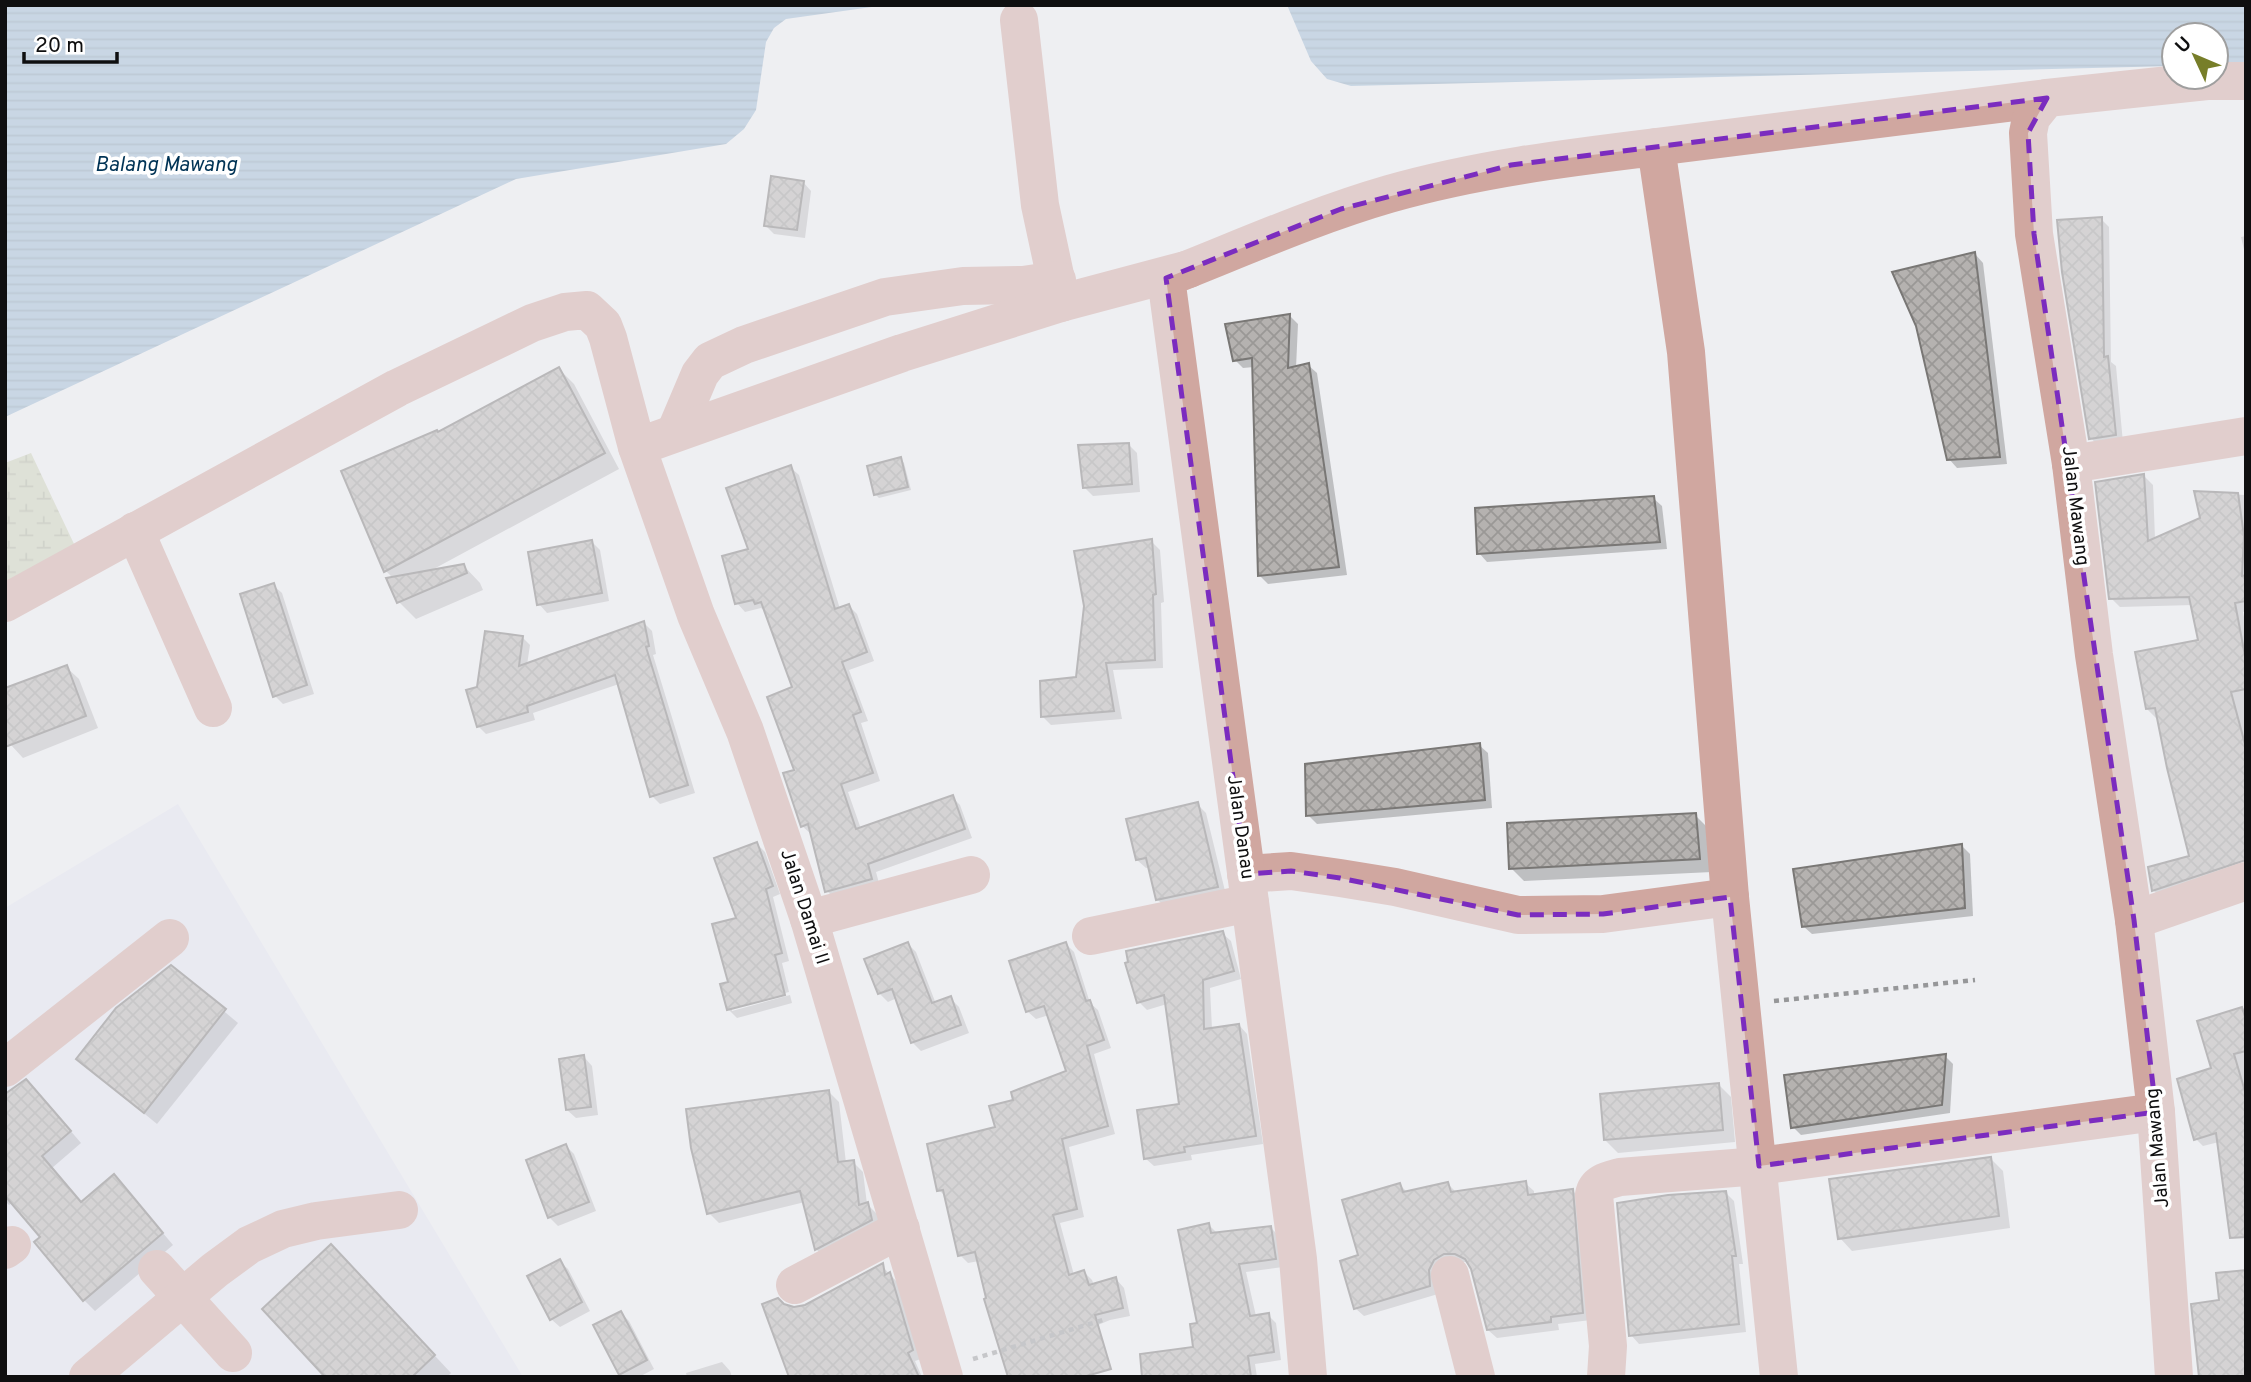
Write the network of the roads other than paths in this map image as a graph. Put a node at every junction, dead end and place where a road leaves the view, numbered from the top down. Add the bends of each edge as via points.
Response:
1 (1019, 31) dead end
2 (2246, 81) edge
3 (2047, 98) junction
4 (1656, 147) junction
5 (1179, 273) junction
6 (1059, 292) junction
7 (676, 433) junction
8 (2246, 436) edge
9 (637, 447) junction
10 (2071, 464) junction
11 (135, 531) junction
12 (5, 603) edge
13 (214, 708) dead end
14 (971, 875) dead end
15 (2246, 881) edge
16 (1248, 888) junction
17 (1730, 897) junction
18 (809, 919) junction
19 (2134, 920) junction
20 (1091, 936) dead end
21 (170, 938) dead end
22 (5, 1068) edge
23 (2156, 1112) junction
24 (1759, 1166) junction
25 (399, 1210) dead end
26 (901, 1229) junction
27 (157, 1269) dead end
28 (1450, 1275) dead end
29 (795, 1285) dead end
30 (183, 1297) junction
31 (233, 1353) dead end
32 (943, 1373) edge
33 (88, 1377) edge
34 (1308, 1377) edge
35 (1476, 1377) edge
36 (1606, 1377) edge
37 (1779, 1377) edge
38 (2174, 1377) edge

1 - 6 street via 1040,205
2 - 3 street
3 - 4 street
3 - 10 street, Jalan Mawang via 2031,118 2028,150 2034,234
4 - 5 street via 1511,165 1433,182 1341,209
4 - 17 street via 1686,352
5 - 6 street
5 - 16 street, Jalan Danau
6 - 7 street
6 - 7 street via 1023,285 963,286 885,297 744,345 710,360
7 - 9 street
8 - 10 street
9 - 11 street, Jalan Damai II via 603,325 587,310 565,312 397,387
9 - 18 street, Jalan Damai II via 695,615 746,731
10 - 19 street, Jalan Mawang
11 - 12 street, Jalan Damai II
11 - 13 street
14 - 18 street
15 - 19 street
16 - 17 street via 1291,871 1395,887 1518,915 1603,914
16 - 20 street
16 - 34 street, Jalan Danau via 1298,1259
17 - 24 street
18 - 26 street, Jalan Damai II
19 - 23 street, Jalan Mawang
21 - 22 street
23 - 24 street
23 - 38 street, Jalan Mawang
24 - 36 street via 1620,1177 1595,1189 1608,1346
24 - 37 street
25 - 30 street via 283,1229 249,1245
26 - 29 street
26 - 32 street, Jalan Damai II
27 - 30 street
28 - 35 street
30 - 31 street
30 - 33 street

